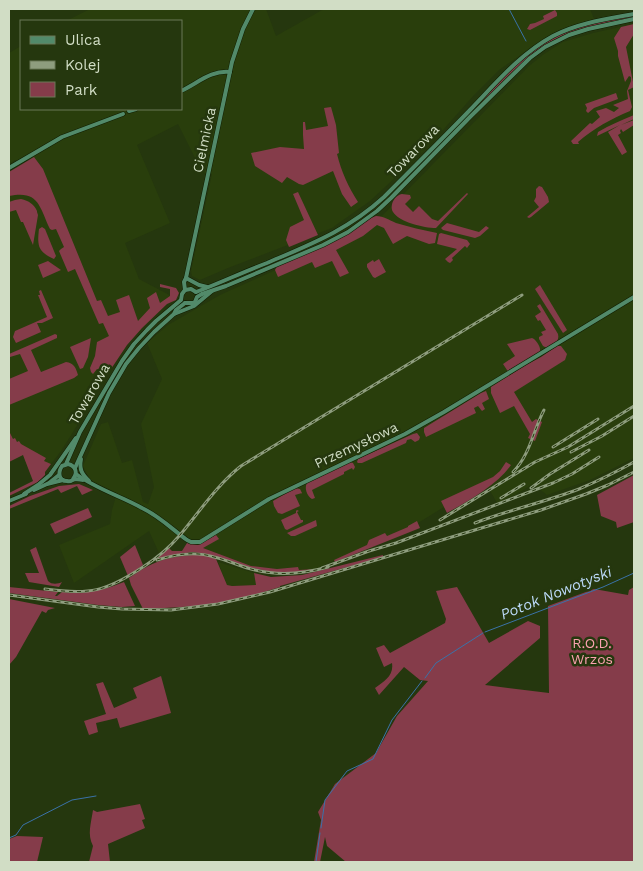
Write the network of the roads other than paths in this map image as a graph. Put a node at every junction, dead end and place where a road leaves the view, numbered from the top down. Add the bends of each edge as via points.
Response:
1 (253, 9) edge
2 (634, 14) edge
3 (634, 19) edge
4 (230, 72) junction
5 (182, 90) edge
6 (132, 110) edge
7 (129, 111) dead end
8 (123, 114) dead end
9 (469, 115) junction
10 (9, 168) edge
11 (186, 278) junction
12 (210, 289) junction
13 (187, 290) junction
14 (196, 292) junction
15 (197, 297) junction
16 (634, 297) edge
17 (182, 298) junction
18 (186, 303) junction
19 (174, 314) junction
20 (80, 432) junction
21 (81, 455) junction
22 (66, 464) junction
23 (75, 468) junction
24 (76, 474) junction
25 (59, 475) junction
26 (73, 479) junction
27 (63, 480) junction
28 (85, 480) junction
29 (47, 484) junction
30 (92, 484) junction
31 (24, 494) junction
32 (9, 501) edge

1 - 4 street, Cielmicka via 238,42
2 - 9 street, Towarowa via 579,26 546,40 517,61
3 - 9 street, Towarowa via 582,31 545,47 521,65
4 - 5 street via 210,75
4 - 11 street, Cielmicka
6 - 7 street
8 - 10 street via 62,137
9 - 12 street, Towarowa via 391,198 358,226 323,245 234,283
11 - 12 street
11 - 13 street, Cielmicka
12 - 14 street, Towarowa
12 - 15 street, Towarowa
12 - 19 street, Towarowa via 194,306
13 - 14 street
13 - 17 street
14 - 15 street
15 - 18 street via 195,302
16 - 30 street, Przemysłowa via 411,431 269,499 200,542 187,540 153,514
17 - 18 street
17 - 20 street, Towarowa via 134,344
18 - 19 street, Towarowa
19 - 21 street, Towarowa via 143,344 119,376
20 - 22 street, Towarowa
20 - 31 street via 50,475
21 - 23 street, Towarowa
21 - 30 street via 81,471
22 - 23 street
22 - 25 street via 60,468
23 - 24 street
24 - 26 street
24 - 28 street, Przemysłowa
25 - 27 street
25 - 29 street
26 - 27 street
26 - 28 street, Przemysłowa
27 - 29 street
28 - 30 street, Przemysłowa
29 - 31 street
31 - 32 street

